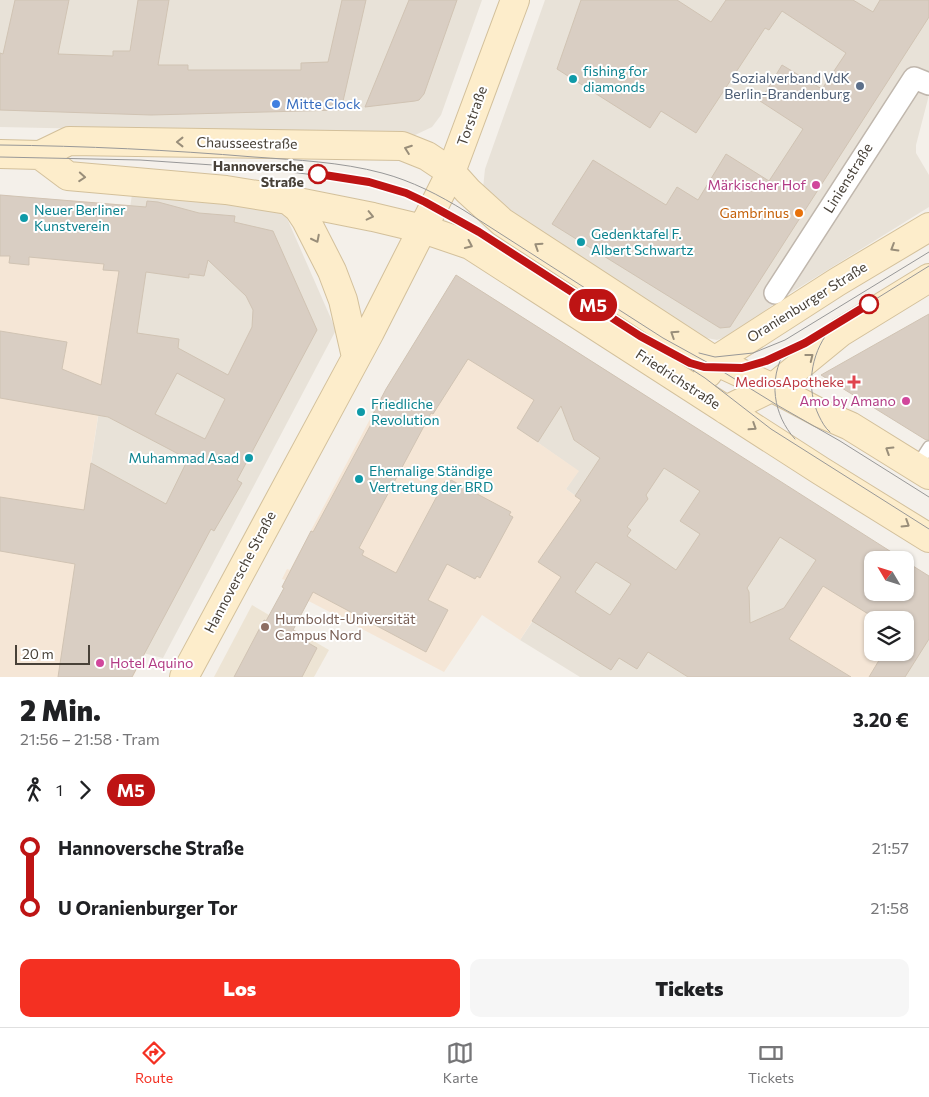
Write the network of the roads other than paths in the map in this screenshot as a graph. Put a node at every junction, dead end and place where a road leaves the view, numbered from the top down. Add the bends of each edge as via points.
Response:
1 (515, 0) edge
2 (929, 84) edge
3 (0, 154) edge
4 (40, 155) junction
5 (451, 172) junction
6 (288, 200) junction
7 (929, 227) edge
8 (423, 229) junction
9 (929, 278) edge
10 (775, 293) dead end
11 (356, 357) junction
12 (715, 361) junction
13 (772, 388) junction
14 (697, 392) junction
15 (726, 410) junction
16 (925, 463) edge
17 (929, 538) edge
18 (184, 677) edge

1 - 5 main road, Torstraße
2 - 10 street, Linienstraße via 914,78
3 - 4 main road, Chausseestraße
5 -> 4 main road, Chausseestraße via 427,156 402,146 69,140
4 -> 6 main road via 68,176 226,190
5 - 8 main road, Torstraße
12 -> 5 main road via 502,222
6 -> 8 main road
6 -> 11 main road via 306,220 332,271 343,300
7 -> 12 main road, Oranienburger Straße
8 - 11 main road, Hannoversche Straße
8 -> 14 main road, Friedrichstraße via 470,245
13 -> 9 main road via 841,332
11 - 18 main road, Hannoversche Straße
12 - 13 main road
12 - 14 main road, Oranienburger Straße
13 - 15 main road
16 -> 13 main road
14 - 15 main road, Friedrichstraße
15 -> 17 main road, Friedrichstraße

